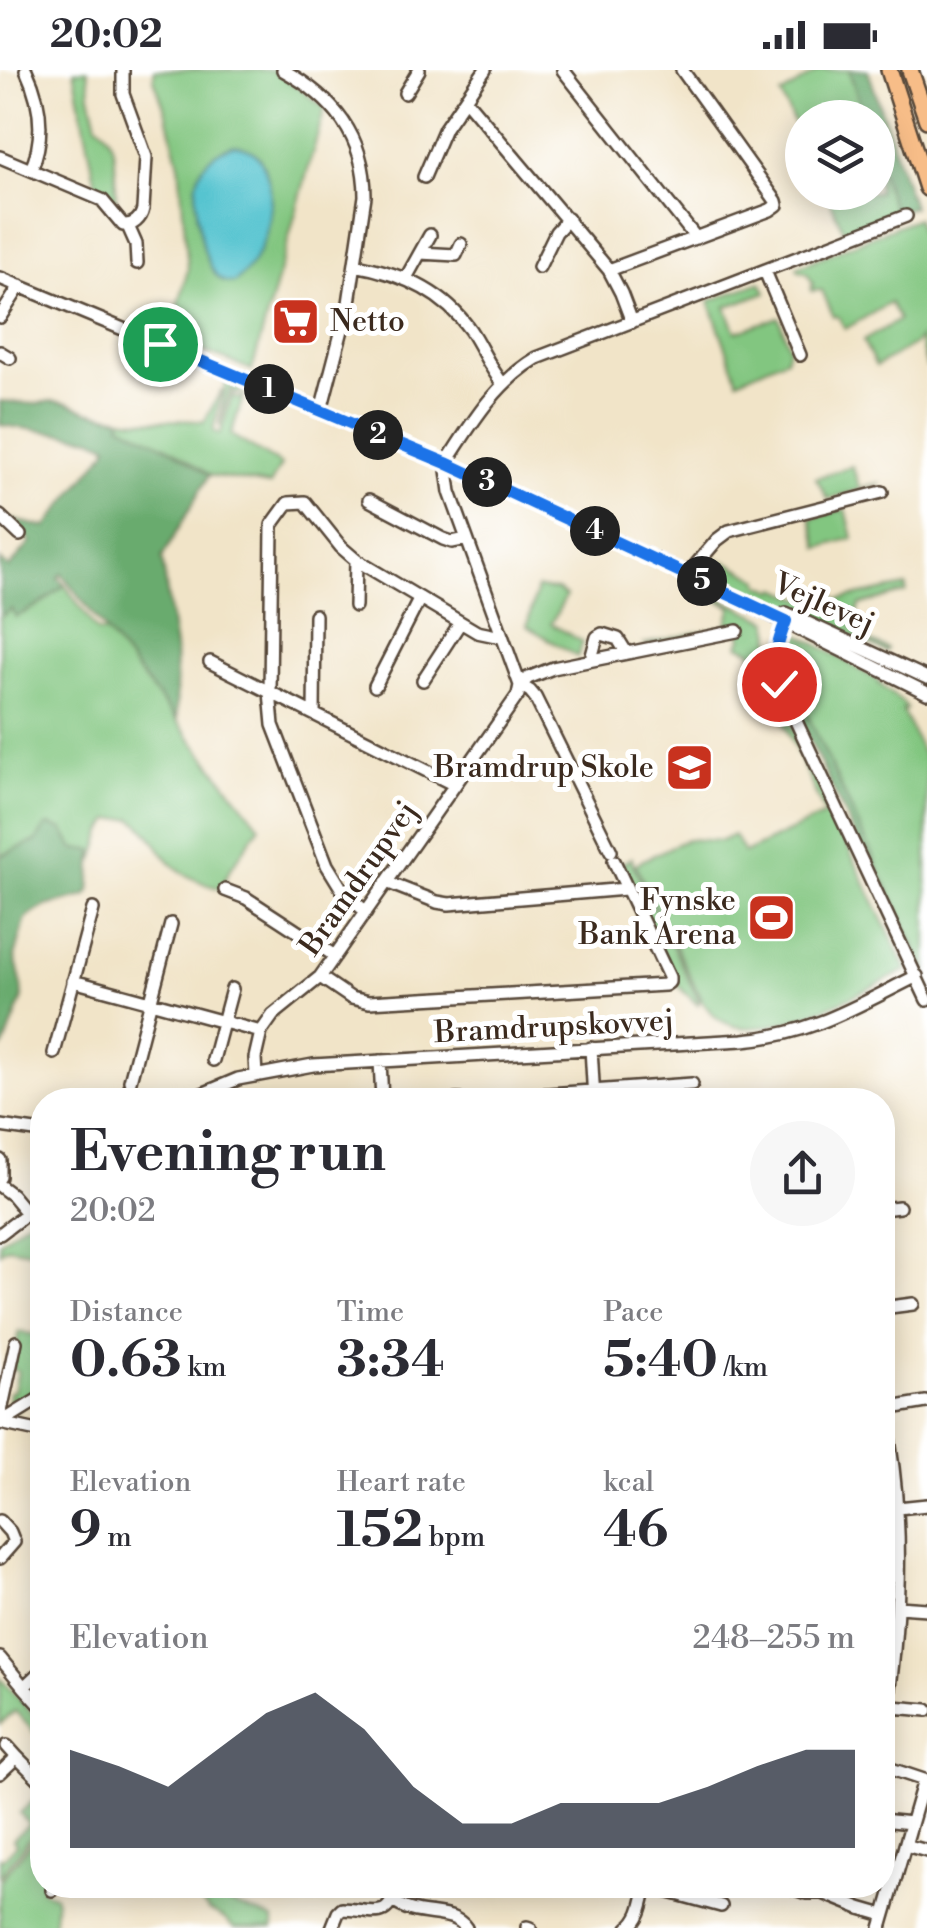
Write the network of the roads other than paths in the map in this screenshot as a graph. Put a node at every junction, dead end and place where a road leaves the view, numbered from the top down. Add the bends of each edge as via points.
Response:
1 (26, 70) edge
2 (122, 70) edge
3 (282, 70) edge
4 (419, 70) edge
5 (485, 70) edge
6 (562, 70) edge
7 (682, 70) edge
8 (890, 70) edge
9 (910, 70) edge
10 (916, 86) junction
11 (405, 93) dead end
12 (465, 99) junction
13 (927, 110) edge
14 (927, 120) edge
15 (0, 157) edge
16 (32, 170) junction
17 (424, 177) dead end
18 (927, 188) edge
19 (906, 216) dead end
20 (568, 220) junction
21 (128, 226) junction
22 (430, 235) dead end
23 (696, 238) junction
24 (461, 244) dead end
25 (420, 253) junction
26 (137, 263) dead end
27 (355, 265) junction
28 (539, 267) dead end
29 (609, 270) junction
30 (764, 271) junction
31 (0, 278) edge
32 (406, 278) junction
33 (20, 286) junction
34 (0, 316) edge
35 (632, 322) junction
36 (800, 355) dead end
37 (504, 384) junction
38 (321, 410) junction
39 (446, 463) junction
40 (882, 492) dead end
41 (369, 500) dead end
42 (0, 516) edge
43 (20, 535) dead end
44 (467, 538) junction
45 (356, 560) junction
46 (693, 576) junction
47 (420, 598) junction
48 (355, 606) dead end
49 (315, 614) dead end
50 (787, 618) junction
51 (460, 623) junction
52 (736, 631) dead end
53 (501, 636) junction
54 (626, 652) junction
55 (590, 659) junction
56 (210, 662) dead end
57 (927, 678) edge
58 (422, 680) dead end
59 (520, 685) junction
60 (374, 686) dead end
61 (270, 692) junction
62 (927, 693) edge
63 (314, 714) junction
64 (455, 785) junction
65 (386, 882) junction
66 (626, 889) junction
67 (226, 890) dead end
68 (94, 909) dead end
69 (366, 912) junction
70 (172, 924) dead end
71 (334, 956) junction
72 (916, 976) junction
73 (320, 977) junction
74 (74, 981) junction
75 (232, 989) dead end
76 (927, 1000) edge
77 (151, 1002) junction
78 (223, 1022) junction
79 (261, 1032) junction
80 (591, 1048) junction
81 (54, 1053) dead end
82 (213, 1060) dead end
83 (380, 1061) junction
84 (256, 1075) junction
85 (130, 1080) dead end
86 (692, 1084) dead end
87 (217, 1088) edge
88 (381, 1088) edge
89 (594, 1088) edge
90 (656, 1088) edge
91 (0, 1126) edge
92 (30, 1130) edge
93 (0, 1160) edge
94 (0, 1177) edge
95 (0, 1186) edge
96 (899, 1206) dead end
97 (895, 1207) edge
98 (30, 1211) edge
99 (27, 1213) junction
100 (0, 1234) edge
101 (914, 1304) dead end
102 (895, 1306) edge
103 (16, 1342) dead end
104 (926, 1402) edge
105 (30, 1403) edge
106 (895, 1404) edge
107 (0, 1421) edge
108 (30, 1429) edge
109 (895, 1501) edge
110 (927, 1506) edge
111 (898, 1508) junction
112 (0, 1521) edge
113 (895, 1552) edge
114 (898, 1552) junction
115 (0, 1558) edge
116 (898, 1607) junction
117 (927, 1609) edge
118 (895, 1617) edge
119 (0, 1658) edge
120 (30, 1681) edge
121 (24, 1687) junction
122 (30, 1694) edge
123 (895, 1707) edge
124 (927, 1710) edge
125 (7, 1746) dead end
126 (17, 1757) junction
127 (30, 1770) edge
128 (895, 1770) edge
129 (0, 1773) edge
130 (926, 1780) edge
131 (895, 1821) edge
132 (911, 1823) junction
133 (905, 1845) junction
134 (927, 1851) edge
135 (895, 1878) edge
136 (394, 1898) edge
137 (644, 1898) edge
138 (693, 1898) edge
139 (837, 1898) edge
140 (889, 1898) edge
141 (394, 1902) junction
142 (721, 1906) dead end
143 (884, 1914) junction
144 (332, 1928) edge
145 (466, 1928) edge
146 (628, 1928) edge
147 (881, 1928) edge

1 - 16 street via 40,137
2 - 21 street via 146,157 142,215
3 - 27 street via 318,92 352,136 365,179
4 - 11 street
5 - 12 street
6 - 23 street
7 - 23 street via 777,205
8 - 18 highway
9 - 10 highway
10 - 13 highway
10 - 14 highway
12 - 17 street
12 - 20 street
15 - 16 street
16 - 21 street via 102,200
19 - 30 street
20 - 28 street
20 - 29 street
21 - 26 street
22 - 25 street
23 - 29 street
24 - 25 street via 456,256
25 - 32 street
27 - 32 street
27 - 38 street
29 - 35 street
30 - 35 street
30 - 36 street
31 - 33 street, Vejlevej
32 - 37 street via 470,329
33 - 34 street
33 - 38 street, Vejlevej
35 - 37 street via 536,358
37 - 39 street
38 - 39 street, Vejlevej
39 - 44 street
39 - 46 street, Vejlevej
40 - 46 street via 729,531
41 - 44 street via 444,539
42 - 43 street
44 - 53 street
45 - 47 street
45 - 48 street
45 - 61 street via 305,502 288,503 272,524
46 - 50 street, Vejlevej
47 - 51 street
47 - 60 street
49 - 63 street
50 - 57 street, Vejlevej
50 - 62 street, Vejlevej
50 - 72 street via 775,652 779,684
51 - 53 street
51 - 58 street
52 - 54 street
53 - 59 street
54 - 55 street
54 - 55 street via 618,639 602,634
55 - 59 street via 542,670
56 - 61 street
59 - 64 street, Bramdrupvej
59 - 66 street via 535,697
61 - 63 street
61 - 69 street via 277,738 327,866
63 - 64 street
64 - 65 street, Bramdrupvej
65 - 66 street via 449,904
65 - 69 street, Bramdrupvej
66 - 73 street via 670,982 665,985 369,1002
67 - 71 street
68 - 74 street
69 - 71 street, Bramdrupvej
70 - 77 street
71 - 73 street, Bramdrupvej
72 - 76 street
72 - 80 street, Bramdrupskovvej via 785,1035
73 - 79 street, Bramdrupvej
74 - 77 street
74 - 81 street
75 - 78 street
77 - 78 street
77 - 85 street
78 - 79 street
78 - 82 street
79 - 84 street
80 - 83 street, Bramdrupskovvej
80 - 89 street
83 - 84 street, Bramdrupskovvej
83 - 88 street
84 - 87 street, Bramdrupskovvej
86 - 90 street
91 - 92 street
93 - 94 street
95 - 99 street
96 - 97 street
98 - 99 street
99 - 100 street
101 - 102 street
103 - 107 street
104 - 106 street
105 - 107 street
107 - 108 street
109 - 111 street
110 - 111 street
111 - 114 street
112 - 115 street via 14,1542
113 - 114 street
114 - 116 street
116 - 117 street
116 - 118 street
119 - 121 street
120 - 121 street
121 - 122 street
123 - 124 street
125 - 126 street
126 - 127 street
126 - 129 street
128 - 130 street
130 - 132 street
131 - 132 street
132 - 133 street
133 - 134 street
133 - 135 street
136 - 141 street
137 - 146 street
138 - 142 street
139 - 143 street
140 - 143 street
141 - 144 street via 379,1911 342,1909
141 - 145 street via 412,1912 455,1916
143 - 147 street

